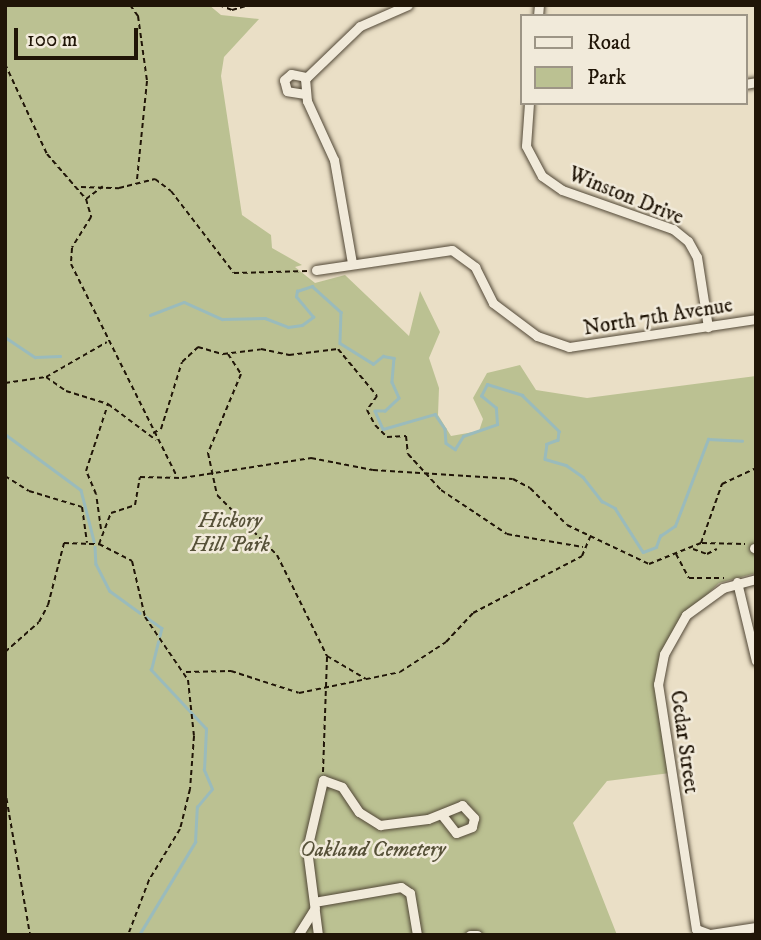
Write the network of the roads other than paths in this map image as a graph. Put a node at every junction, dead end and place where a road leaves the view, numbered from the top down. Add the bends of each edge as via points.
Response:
1 (408, 5) edge
2 (307, 77) junction
3 (305, 94) junction
4 (529, 105) edge
5 (352, 262) junction
6 (316, 270) road end
7 (756, 319) edge
8 (708, 327) junction
9 (756, 579) edge
10 (734, 583) junction
11 (756, 662) edge
12 (442, 814) dead end
13 (314, 905) junction
14 (756, 927) edge
15 (704, 934) edge
16 (298, 935) edge
17 (318, 935) edge
18 (417, 935) edge
19 (470, 935) edge
20 (477, 935) edge

1 - 2 street via 353,30
2 - 3 street
2 - 3 street via 291,74 284,80 287,91
3 - 5 street via 334,160
4 - 8 street, Winston Drive via 526,146 535,167 551,184 673,229 688,241 696,257
5 - 6 street, North 7th Avenue
5 - 8 street, North 7th Avenue via 452,250 474,267 493,303 537,336 569,347
7 - 8 street, North 7th Avenue
9 - 10 street
10 - 11 street
10 - 15 street, Cedar Street via 697,604 677,627 658,684 694,924
12 - 13 street via 380,825 359,812 342,786 323,780 307,849
13 - 16 street
13 - 17 street
13 - 18 street via 401,887 410,893
14 - 15 street
19 - 20 street

